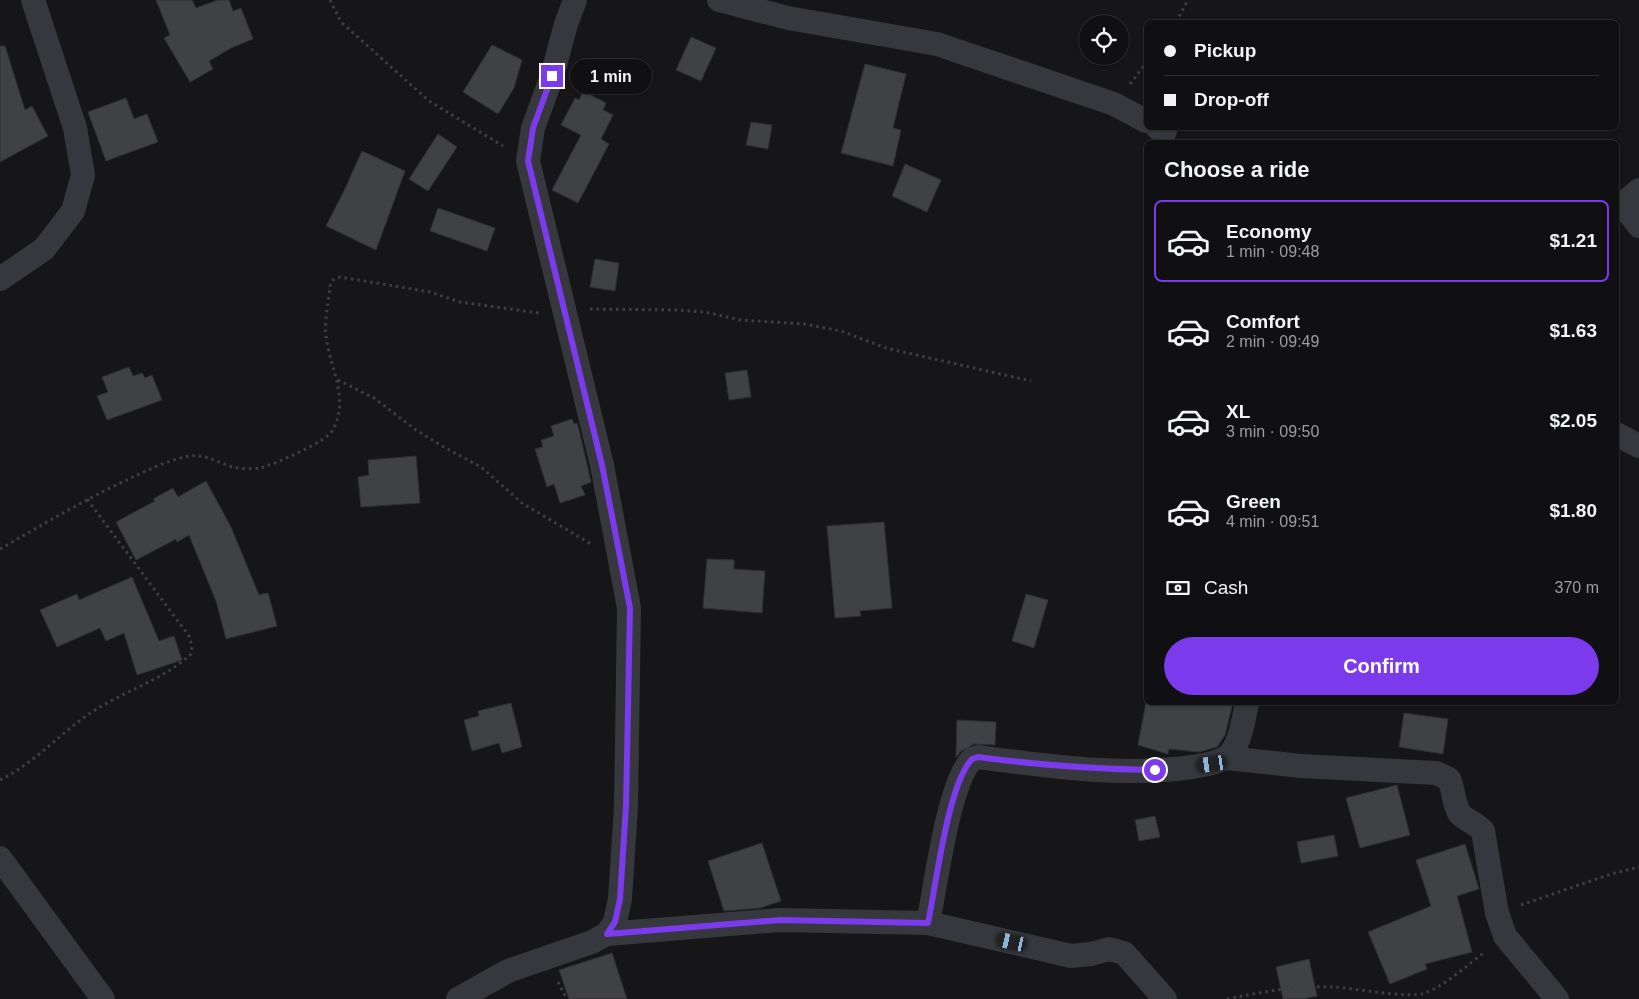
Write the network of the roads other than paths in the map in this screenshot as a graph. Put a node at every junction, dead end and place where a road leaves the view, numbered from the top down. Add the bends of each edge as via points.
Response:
1 (33, 0) edge
2 (575, 0) edge
3 (719, 0) edge
4 (1144, 120) edge
5 (1626, 202) edge
6 (1639, 226) edge
7 (0, 279) edge
8 (1619, 436) edge
9 (1639, 446) edge
10 (1246, 705) edge
11 (1227, 758) junction
12 (0, 858) edge
13 (928, 923) junction
14 (607, 934) junction
15 (103, 999) edge
16 (458, 999) edge
17 (1165, 999) edge
18 (1557, 999) edge

1 - 7 street via 74,128 82,175 73,212 44,249
2 - 14 street via 533,128 528,161 600,456 630,608 626,806 620,899 615,922
3 - 4 street via 788,18 937,44 1114,104
5 - 6 street
8 - 9 street
10 - 11 street via 1236,745
11 - 13 street via 1212,764 1171,770 1106,769 972,759 960,779 952,803
11 - 18 street via 1300,766 1436,773 1449,779 1458,812 1483,831 1497,913 1505,936
12 - 15 street
13 - 14 street via 780,920
13 - 17 street via 1071,956 1109,949 1124,953
14 - 16 street via 508,971

